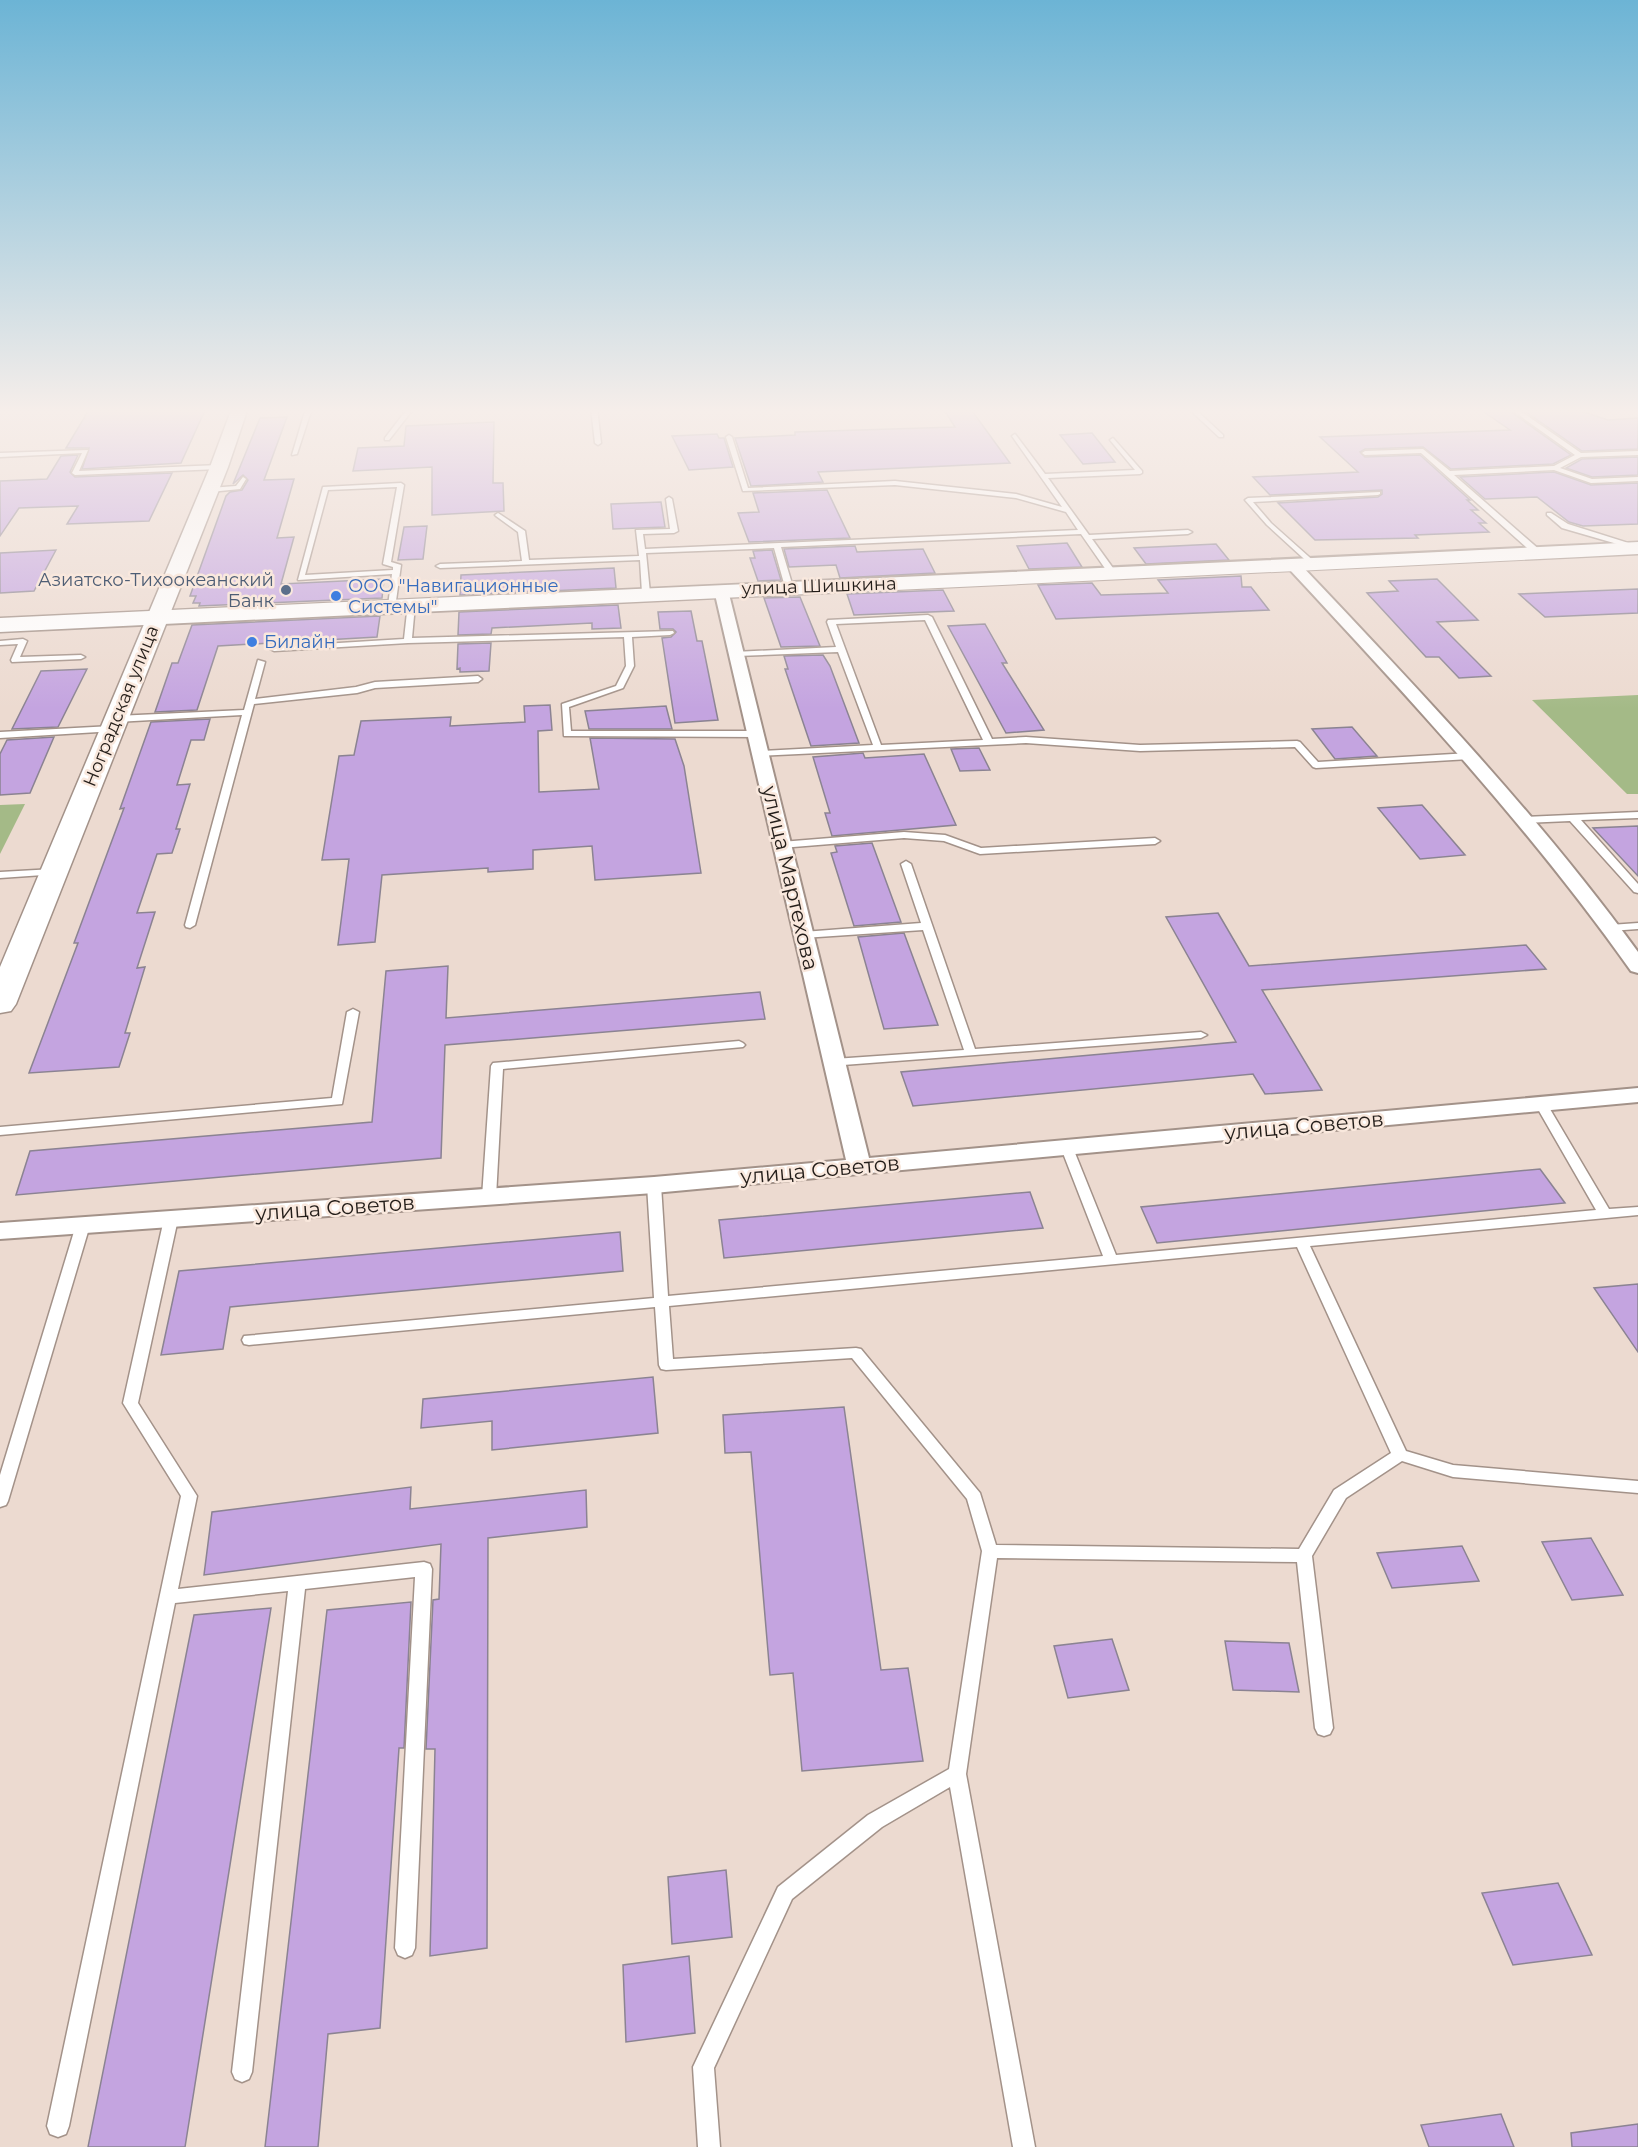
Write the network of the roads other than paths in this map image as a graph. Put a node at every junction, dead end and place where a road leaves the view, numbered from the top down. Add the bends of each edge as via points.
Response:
1 (202, 508) edge
2 (320, 508) edge
3 (397, 508) edge
4 (670, 508) edge
5 (1059, 508) edge
6 (1067, 508) edge
7 (1255, 508) edge
8 (1488, 508) edge
9 (1069, 511) junction
10 (1549, 514) dead end
11 (498, 515) dead end
12 (1188, 532) dead end
13 (1086, 534) junction
14 (777, 546) junction
15 (1638, 548) edge
16 (1538, 553) junction
17 (642, 554) junction
18 (526, 562) junction
19 (440, 566) dead end
20 (1304, 566) junction
21 (395, 572) junction
22 (1114, 575) junction
23 (789, 587) junction
24 (721, 590) junction
25 (645, 593) junction
26 (402, 605) junction
27 (157, 617) junction
28 (0, 625) edge
29 (670, 633) dead end
30 (628, 637) junction
31 (408, 641) junction
32 (0, 643) edge
33 (841, 648) junction
34 (274, 649) dead end
35 (737, 654) junction
36 (81, 657) dead end
37 (261, 662) dead end
38 (478, 679) dead end
39 (248, 707) junction
40 (114, 724) junction
41 (757, 734) junction
42 (0, 735) edge
43 (989, 742) junction
44 (878, 748) junction
45 (762, 753) junction
46 (1470, 756) junction
47 (1638, 814) edge
48 (1573, 818) junction
49 (1524, 820) junction
50 (1155, 841) dead end
51 (781, 845) junction
52 (906, 864) dead end
53 (54, 872) junction
54 (0, 875) edge
55 (1638, 890) edge
56 (190, 925) dead end
57 (928, 926) junction
58 (1638, 926) edge
59 (1610, 928) junction
60 (803, 935) junction
61 (1638, 967) edge
62 (0, 1004) edge
63 (353, 1012) dead end
64 (1201, 1035) dead end
65 (739, 1045) dead end
66 (971, 1053) junction
67 (834, 1063) junction
68 (1638, 1095) edge
69 (1541, 1104) junction
70 (0, 1131) edge
71 (1067, 1148) junction
72 (859, 1166) junction
73 (654, 1185) junction
74 (489, 1197) junction
75 (1638, 1211) edge
76 (1605, 1214) junction
77 (171, 1220) junction
78 (83, 1226) junction
79 (0, 1231) edge
80 (1302, 1242) junction
81 (1111, 1260) junction
82 (663, 1303) junction
83 (249, 1340) dead end
84 (1400, 1455) junction
85 (1638, 1487) edge
86 (0, 1501) edge
87 (990, 1551) junction
88 (1304, 1556) junction
89 (297, 1583) junction
90 (168, 1597) junction
91 (1324, 1728) dead end
92 (957, 1774) junction
93 (405, 1948) dead end
94 (242, 2072) dead end
95 (58, 2126) dead end
96 (709, 2147) edge
97 (1024, 2147) edge

1 - 27 main road, Ноградская улица
2 - 21 lane via 301,578
3 - 21 lane via 387,564 397,565
4 - 17 lane via 674,531 639,532
5 - 9 lane
6 - 9 lane
7 - 20 lane
8 - 16 lane
9 - 13 lane
10 - 15 lane via 1564,526
11 - 18 lane via 521,531
12 - 13 lane
13 - 14 lane
13 - 22 lane
14 - 17 lane
14 - 23 lane
15 - 16 main road, улица Шишкина
16 - 20 main road, улица Шишкина
17 - 18 lane
17 - 25 lane
18 - 19 lane
20 - 22 main road, улица Шишкина
20 - 46 street
21 - 26 lane
22 - 23 main road, улица Шишкина
23 - 24 main road, улица Шишкина
24 - 25 main road, улица Шишкина
24 - 35 street, улица Мартехова
25 - 26 main road, улица Шишкина
26 - 27 main road, улица Шишкина
26 - 31 lane
27 - 28 main road, улица Шишкина
27 - 40 main road, Ноградская улица
29 - 30 lane
30 - 31 lane
30 - 41 lane via 630,666 618,688 565,706 567,734
31 - 34 lane
32 - 36 lane via 24,642 15,660
33 - 35 lane
33 - 43 lane via 831,622 928,617
33 - 44 lane
35 - 41 street, улица Мартехова
37 - 39 lane
38 - 39 lane via 375,685
39 - 40 lane
39 - 56 lane
40 - 42 lane
40 - 53 main road, Ноградская улица
41 - 45 street, улица Мартехова
43 - 44 lane
43 - 46 lane via 1026,740 1140,748 1297,744 1316,765
44 - 45 lane
45 - 51 street, улица Мартехова
46 - 49 street
47 - 48 lane
48 - 49 lane
48 - 55 lane
49 - 59 street
50 - 51 lane via 980,850 945,838 904,835
51 - 60 street, улица Мартехова
52 - 57 lane
53 - 54 lane
53 - 62 main road, Ноградская улица
57 - 60 lane
57 - 66 lane
58 - 59 lane
59 - 61 street
60 - 67 street, улица Мартехова
63 - 70 lane via 338,1101
64 - 66 lane
65 - 74 lane via 497,1066
66 - 67 lane
67 - 72 street, улица Мартехова
68 - 69 street, улица Советов
69 - 71 street, улица Советов
69 - 76 lane
71 - 72 street, улица Советов
71 - 81 lane
72 - 73 street, улица Советов
73 - 74 street, улица Советов
73 - 82 lane
74 - 77 street, улица Советов
75 - 76 lane
76 - 80 lane
77 - 78 street, улица Советов
77 - 90 lane via 130,1403 189,1496
78 - 79 street, улица Советов
78 - 86 lane
80 - 81 lane
80 - 84 lane
81 - 82 lane
82 - 83 lane
82 - 87 lane via 666,1365 856,1353 974,1497
84 - 85 lane via 1454,1471
84 - 88 lane via 1340,1494
87 - 88 lane
87 - 92 lane
88 - 91 lane
89 - 90 lane
89 - 93 lane via 424,1569
89 - 94 lane
90 - 95 lane
92 - 96 lane via 874,1821 784,1893 703,2067
92 - 97 lane

